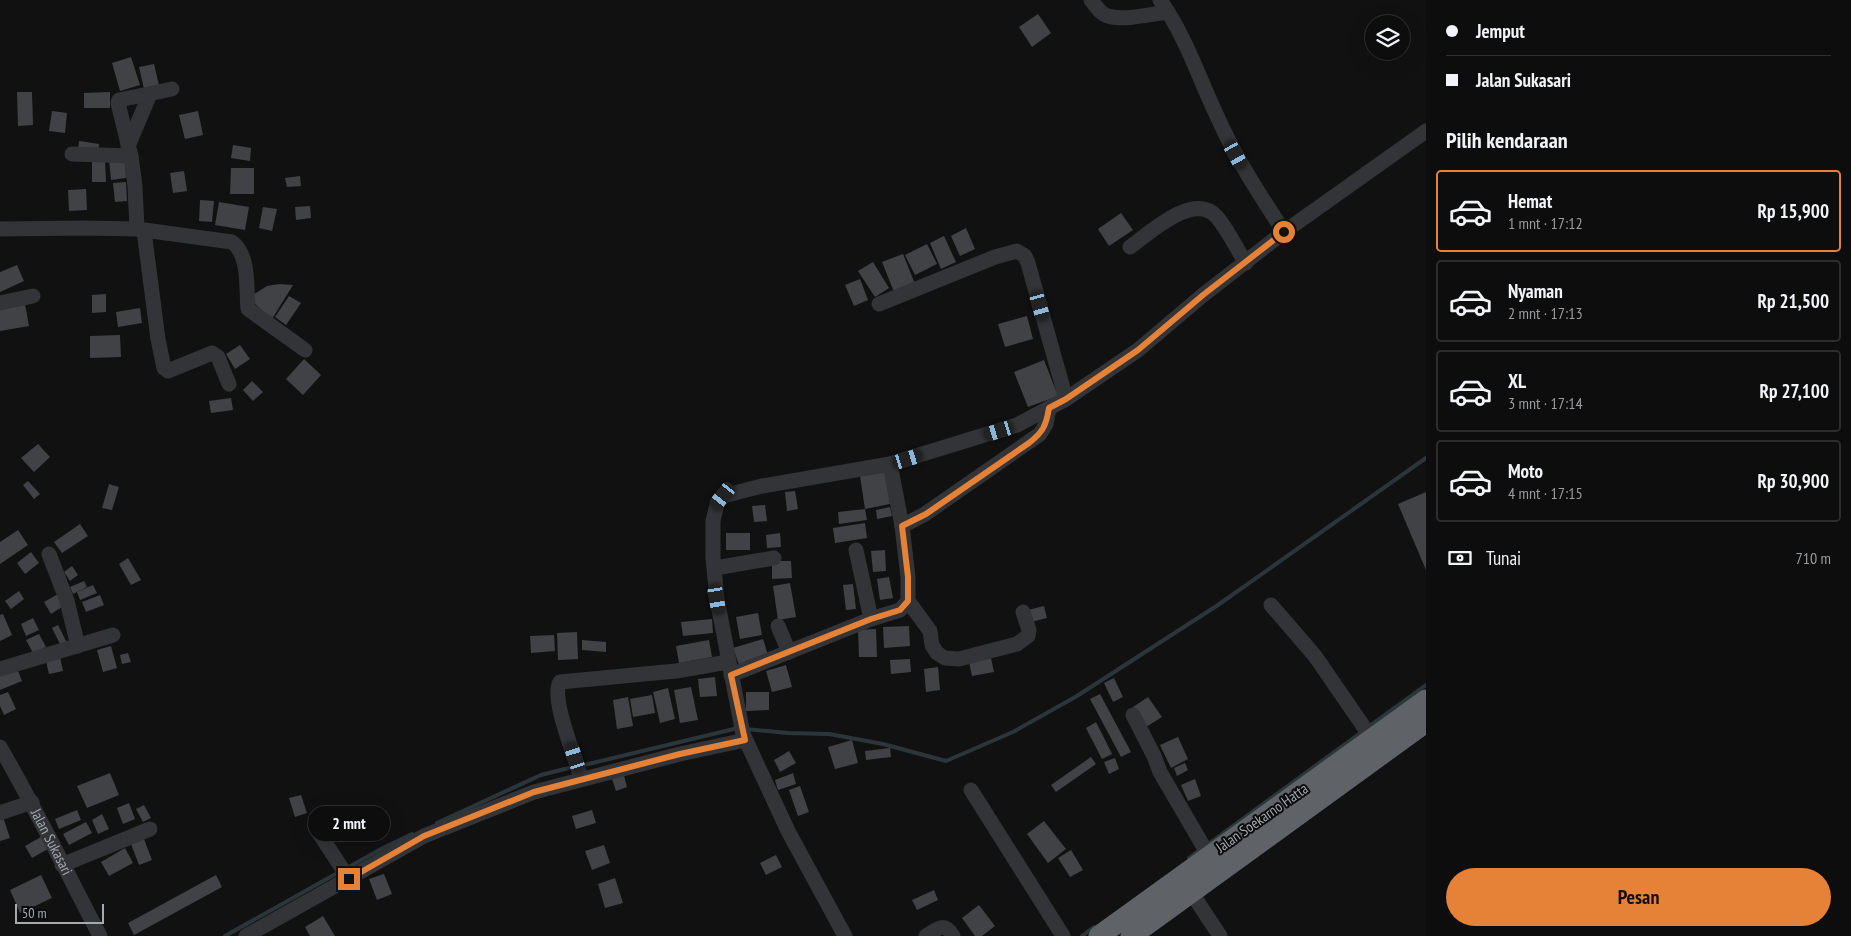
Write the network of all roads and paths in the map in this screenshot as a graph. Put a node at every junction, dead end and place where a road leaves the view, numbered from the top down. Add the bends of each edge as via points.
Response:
1 (1091, 0) edge
2 (1164, 6) edge
3 (172, 89) dead end
4 (150, 94) junction
5 (1426, 132) edge
6 (129, 151) junction
7 (72, 154) dead end
8 (0, 229) edge
9 (140, 230) junction
10 (1284, 232) junction
11 (1130, 247) dead end
12 (1246, 262) junction
13 (33, 296) dead end
14 (0, 302) edge
15 (879, 304) dead end
16 (305, 350) dead end
17 (229, 384) dead end
18 (1066, 399) junction
19 (1049, 408) junction
20 (890, 464) junction
21 (902, 526) junction
22 (856, 550) dead end
23 (49, 554) dead end
24 (774, 558) dead end
25 (715, 568) junction
26 (908, 601) junction
27 (1271, 606) dead end
28 (1023, 612) dead end
29 (871, 619) junction
30 (778, 626) dead end
31 (113, 635) dead end
32 (78, 646) junction
33 (789, 652) junction
34 (0, 668) edge
35 (729, 668) junction
36 (1426, 700) edge
37 (1133, 715) dead end
38 (1426, 722) edge
39 (1368, 731) junction
40 (744, 737) junction
41 (0, 747) edge
42 (580, 776) junction
43 (971, 790) dead end
44 (32, 802) junction
45 (0, 813) edge
46 (315, 827) dead end
47 (150, 829) dead end
48 (1207, 853) junction
49 (62, 865) junction
50 (348, 877) junction
51 (1191, 892) junction
52 (100, 936) edge
53 (246, 936) edge
54 (845, 936) edge
55 (926, 936) edge
56 (953, 936) edge
57 (1063, 936) edge
58 (1099, 936) edge
59 (1131, 936) edge
60 (1220, 936) edge

1 - 2 street via 1108,16 1142,16
2 - 10 street via 1189,49 1228,140
3 - 4 street
4 - 6 street
4 - 6 street via 120,100 119,110
5 - 10 street
6 - 7 street
6 - 9 street
8 - 9 street
9 - 16 street via 232,242 240,248 244,259 248,309
9 - 17 street via 164,368 168,371 212,353 218,357
10 - 12 street
11 - 12 street via 1179,213 1203,208 1216,215
12 - 18 street via 1138,350
13 - 14 street
15 - 18 street via 1017,251 1028,263
18 - 19 street
19 - 20 street via 1017,425
19 - 21 street via 1046,424 1029,443 926,514
20 - 21 street
20 - 25 street via 723,496 717,504 713,521
21 - 26 street
22 - 29 street
23 - 32 street via 67,601
24 - 25 street
25 - 35 street
26 - 28 street via 930,631 937,653 952,660 1017,644 1028,636
26 - 29 street via 900,610
27 - 39 street via 1315,656
29 - 33 street
30 - 33 street
31 - 32 street
32 - 34 street
33 - 35 street
35 - 40 street
35 - 42 street via 560,682 557,687 560,710
36 - 39 highway, Jalan Soekarno Hatta
37 - 48 street via 1160,772
38 - 51 highway, Jalan Soekarno Hatta
39 - 48 highway, Jalan Soekarno Hatta
40 - 42 street
40 - 54 street via 788,831
41 - 44 street, Jalan Sukasari
42 - 50 street via 424,836
43 - 57 street
44 - 45 street
44 - 49 street, Jalan Sukasari
46 - 50 street
47 - 49 street
48 - 58 highway, Jalan Soekarno Hatta
49 - 52 street, Jalan Sukasari
50 - 53 street
51 - 59 highway, Jalan Soekarno Hatta
51 - 60 street
55 - 56 street via 946,927

